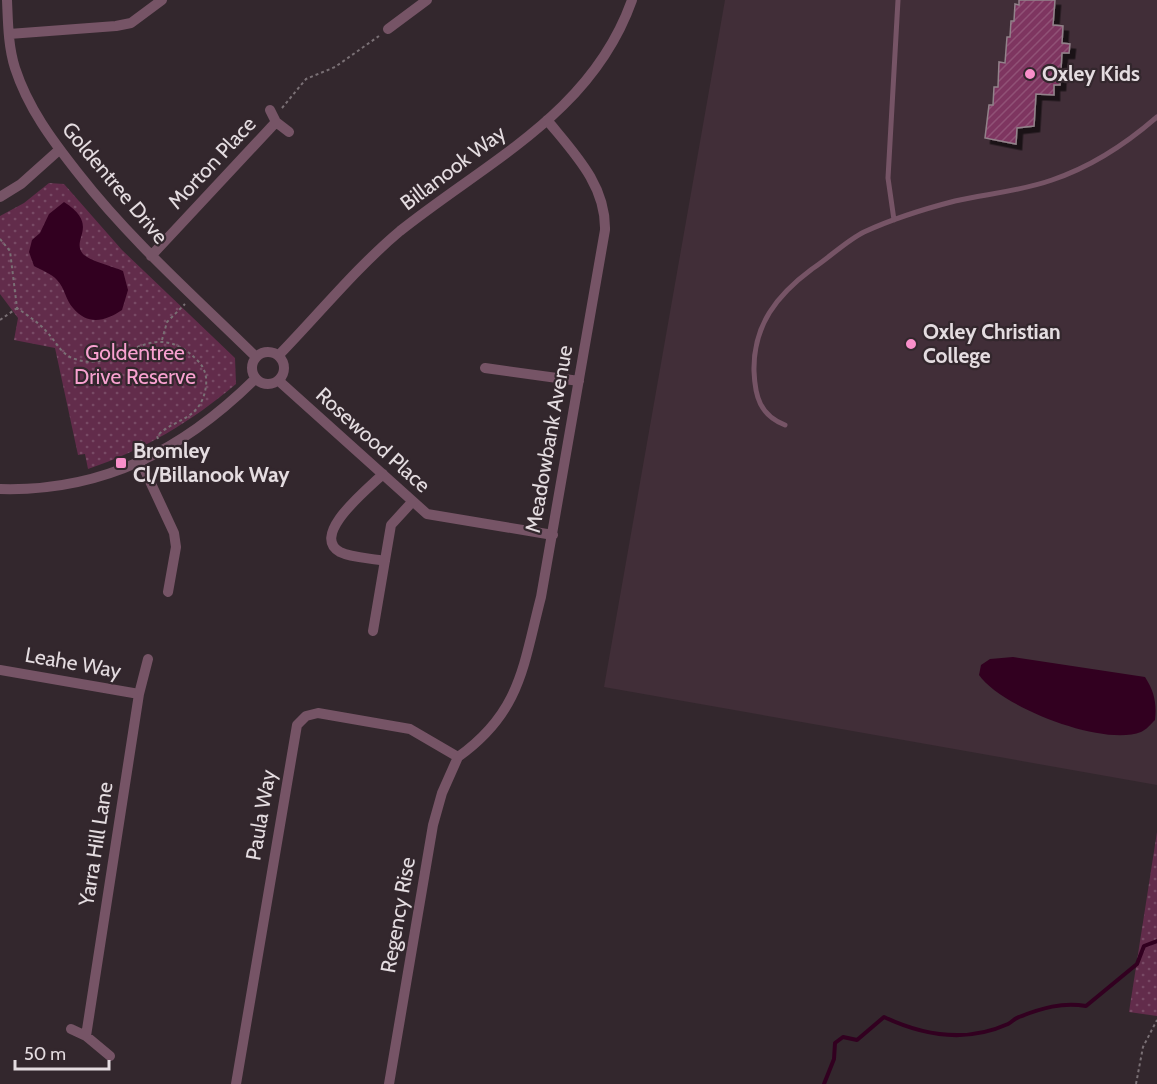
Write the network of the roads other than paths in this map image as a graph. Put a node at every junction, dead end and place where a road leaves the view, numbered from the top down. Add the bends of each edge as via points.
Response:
1 (7, 0) edge
2 (162, 0) edge
3 (427, 0) edge
4 (632, 0) edge
5 (898, 0) edge
6 (388, 29) road end
7 (9, 34) junction
8 (1157, 117) edge
9 (547, 120) junction
10 (289, 132) dead end
11 (59, 150) junction
12 (0, 197) edge
13 (894, 220) junction
14 (151, 256) junction
15 (279, 355) junction
16 (256, 357) junction
17 (485, 368) dead end
18 (255, 379) junction
19 (279, 381) junction
20 (579, 381) junction
21 (785, 425) dead end
22 (141, 462) junction
23 (383, 474) junction
24 (0, 489) edge
25 (412, 502) junction
26 (553, 535) junction
27 (385, 561) junction
28 (168, 592) dead end
29 (373, 631) dead end
30 (148, 659) dead end
31 (0, 670) edge
32 (139, 694) junction
33 (458, 757) junction
34 (72, 1029) dead end
35 (86, 1036) junction
36 (110, 1056) dead end
37 (236, 1084) edge
38 (389, 1084) edge

1 - 7 street, Goldentree Drive
2 - 7 street via 131,22 116,26
3 - 6 street
4 - 9 street, Billanook Way via 609,52 597,69 568,103
5 - 13 lane via 888,178
7 - 11 street, Goldentree Drive via 14,65 26,97
8 - 13 lane via 1106,155 1050,181 955,201
9 - 15 street, Billanook Way via 399,232
9 - 20 street, Meadowbank Avenue via 592,177 606,213
10 - 14 street, Morton Place via 273,116
11 - 12 street
11 - 14 street, Goldentree Drive
13 - 21 lane via 862,233 794,283 765,316 754,363 754,386 760,406 771,419
14 - 16 street, Goldentree Drive
15 - 16 street via 269,352
15 - 19 street via 285,368
16 - 18 street via 252,366
17 - 20 street
18 - 19 street via 264,384
18 - 22 street via 221,412
19 - 23 street, Rosewood Place
20 - 26 street, Meadowbank Avenue
22 - 24 street via 82,483
22 - 28 street via 174,533 176,547
23 - 25 street, Rosewood Place
23 - 27 street via 337,520 330,540 343,553
25 - 26 street, Rosewood Place via 427,514 444,518
25 - 27 street via 391,525
26 - 33 street, Meadowbank Avenue via 514,696 498,722
27 - 29 street
30 - 32 street, Yarra Hill Lane
31 - 32 street, Leahe Way
32 - 35 street, Yarra Hill Lane
33 - 37 street, Paula Way via 410,729 318,713 306,716 297,725
33 - 38 street, Regency Rise via 433,825
34 - 35 street
35 - 36 street

